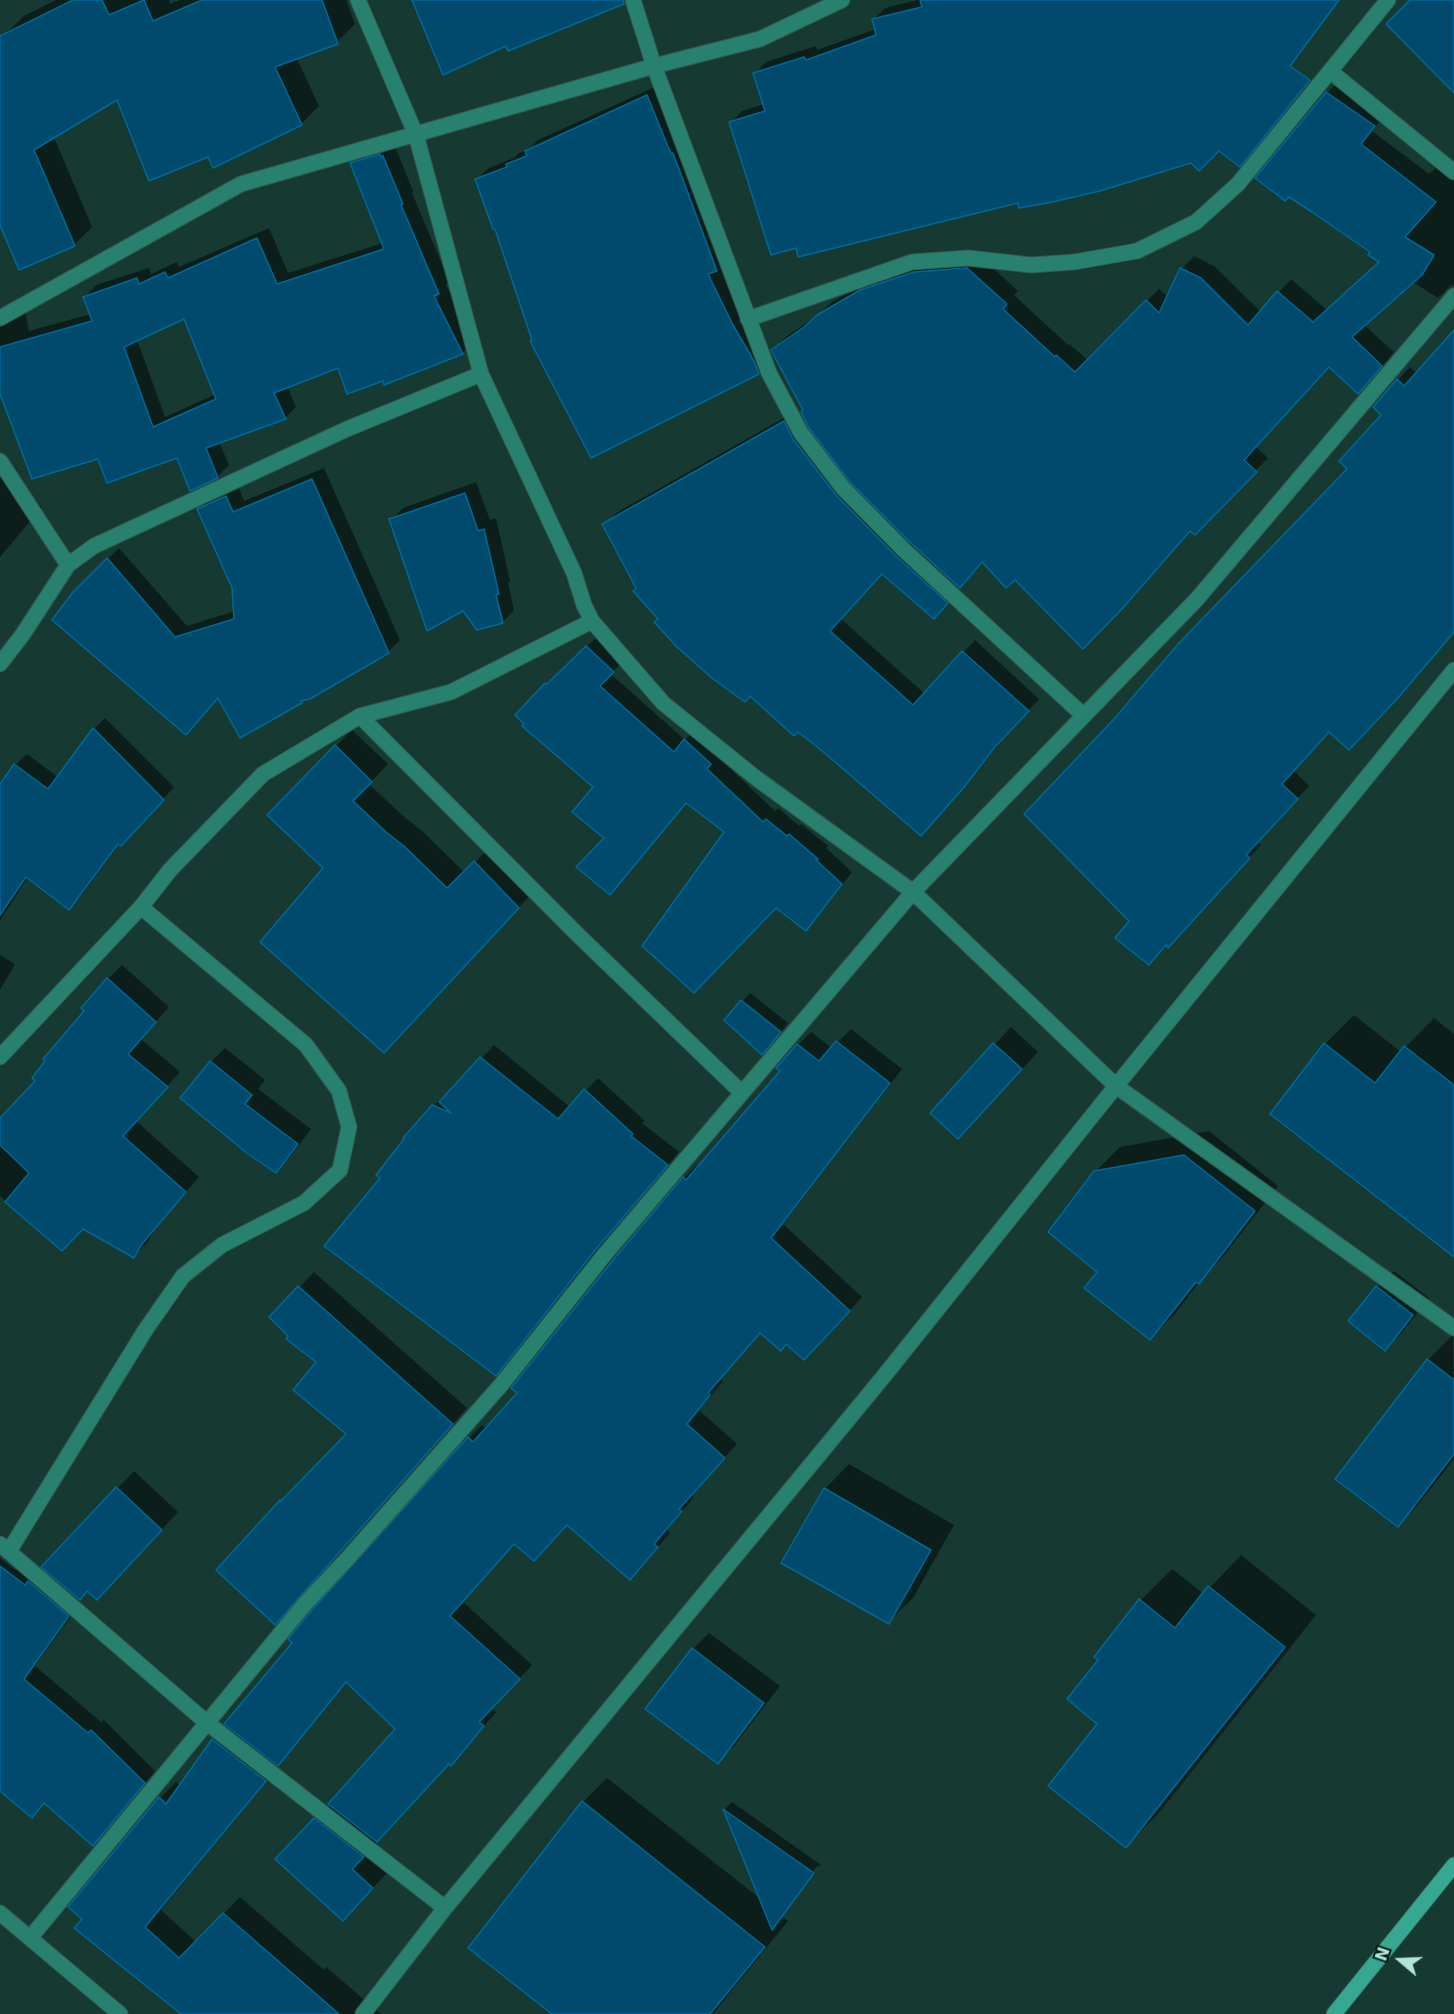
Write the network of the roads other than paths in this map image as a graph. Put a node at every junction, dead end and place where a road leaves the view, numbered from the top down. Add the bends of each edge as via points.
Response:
1 (358, 0) edge
2 (633, 0) edge
3 (842, 0) edge
4 (1388, 0) edge
5 (654, 66) junction
6 (1330, 71) junction
7 (416, 135) junction
8 (1454, 172) edge
9 (1454, 296) edge
10 (0, 318) edge
11 (748, 319) junction
12 (481, 374) junction
13 (0, 460) edge
14 (68, 565) junction
15 (592, 621) junction
16 (0, 664) edge
17 (1454, 670) edge
18 (360, 716) junction
19 (1084, 716) junction
20 (913, 892) junction
21 (141, 907) junction
22 (0, 1057) edge
23 (1116, 1086) junction
24 (742, 1094) junction
25 (1454, 1328) edge
26 (4, 1548) edge
27 (206, 1722) junction
28 (1454, 1865) edge
29 (445, 1908) junction
30 (0, 1913) edge
31 (30, 1938) junction
32 (120, 2014) edge
33 (363, 2014) edge
34 (1334, 2014) edge

1 - 7 street
2 - 5 street
3 - 5 street via 760,39
4 - 6 street
5 - 7 street
5 - 11 street
6 - 8 street
6 - 11 street via 1238,184 1196,222 1137,251 1031,265 968,258 912,262
7 - 10 street via 241,184
7 - 12 street
9 - 19 street via 1197,599
11 - 19 street via 769,373 801,433 843,488 904,550
12 - 14 street via 347,429 140,523 94,546
12 - 15 street via 574,573
13 - 14 street
14 - 16 street
15 - 18 street via 452,692
15 - 20 street via 663,703 756,778
17 - 23 street
18 - 21 street via 263,774 170,870
18 - 24 street
19 - 20 street
20 - 23 street
20 - 24 street
21 - 22 street
21 - 26 street via 306,1045 339,1091 350,1127 340,1170 304,1203 222,1245 183,1276
23 - 25 street
23 - 29 street via 877,1385
24 - 27 street via 605,1254 501,1384 304,1605
26 - 27 street
27 - 29 street
27 - 31 street
28 - 34 main road
29 - 33 street
30 - 31 street
31 - 32 street

